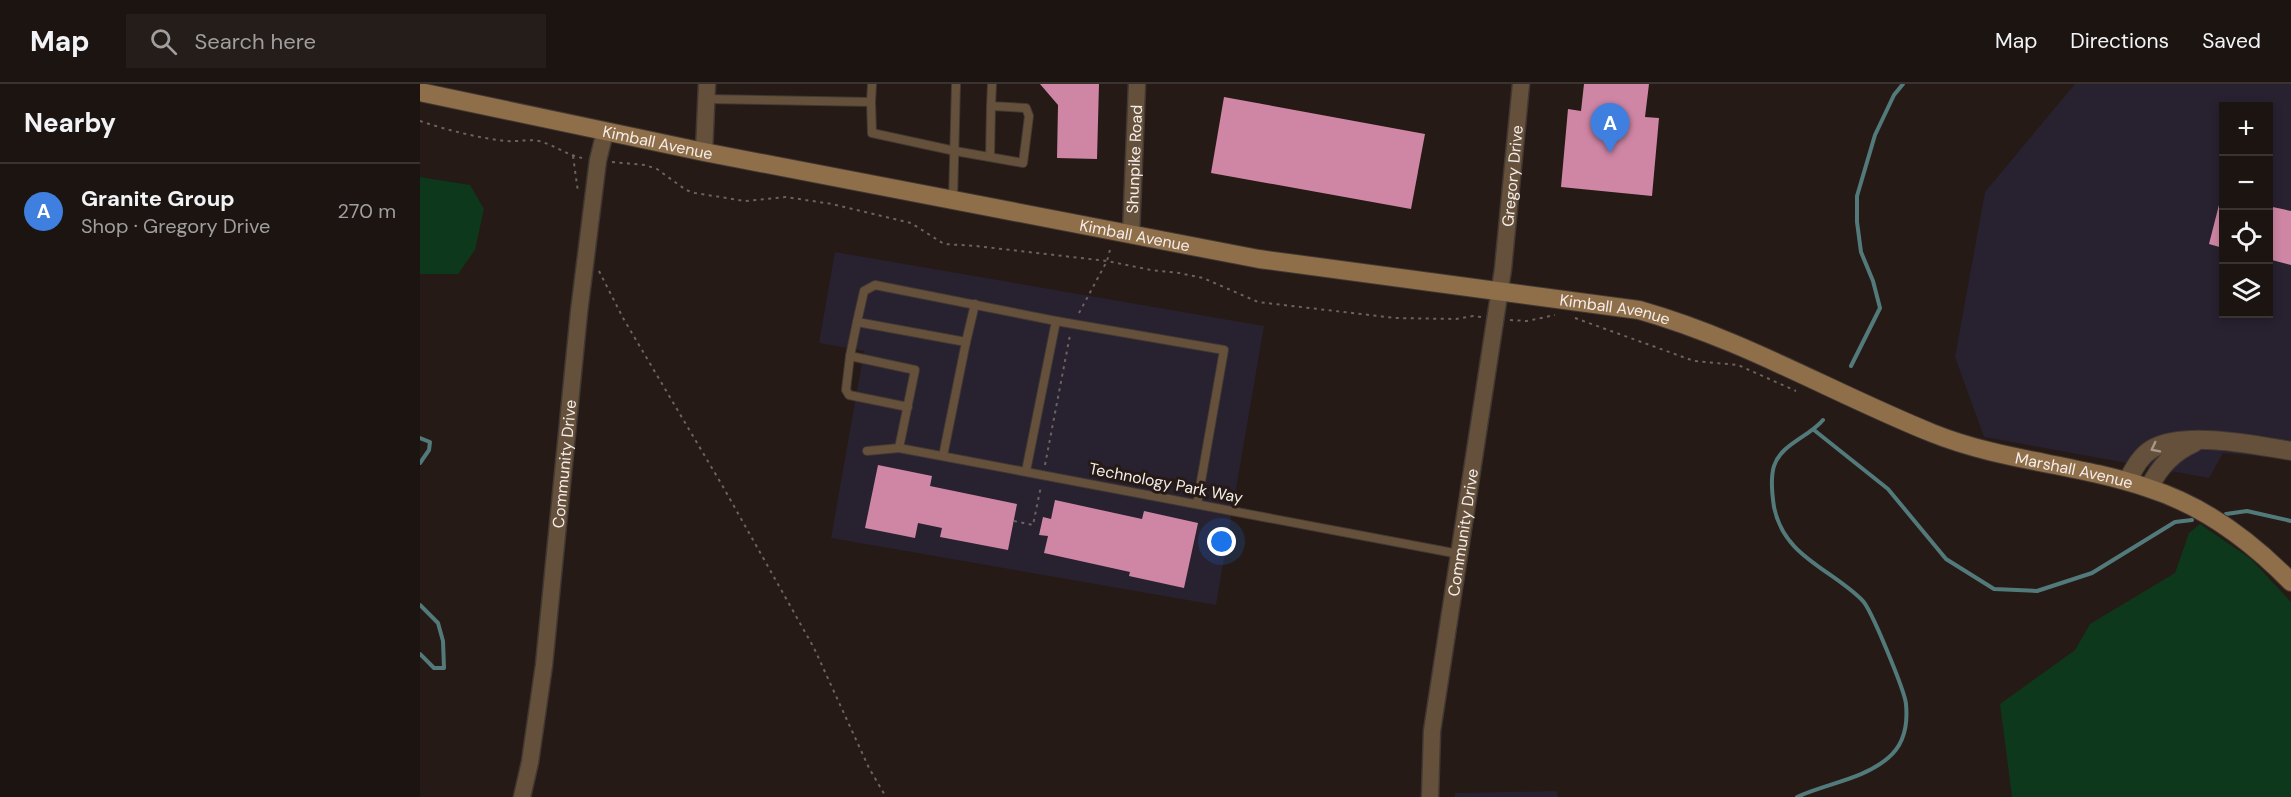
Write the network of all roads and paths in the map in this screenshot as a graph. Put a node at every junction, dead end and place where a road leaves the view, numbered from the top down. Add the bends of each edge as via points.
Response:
1 (872, 84) edge
2 (956, 84) edge
3 (992, 84) edge
4 (1137, 84) edge
5 (1521, 84) edge
6 (420, 92) edge
7 (706, 92) edge
8 (871, 102) junction
9 (991, 105) junction
10 (420, 121) edge
11 (604, 132) junction
12 (955, 151) junction
13 (704, 152) junction
14 (990, 157) junction
15 (598, 160) junction
16 (953, 200) junction
17 (1131, 234) junction
18 (1112, 243) dead end
19 (587, 247) junction
20 (1107, 261) junction
21 (1503, 269) joint
22 (1500, 290) junction
23 (975, 304) junction
24 (1561, 315) dead end
25 (1569, 316) dead end
26 (1077, 317) dead end
27 (1495, 318) junction
28 (1056, 321) junction
29 (857, 322) junction
30 (1071, 332) dead end
31 (966, 342) junction
32 (850, 356) junction
33 (1840, 392) joint
34 (1801, 393) dead end
35 (908, 407) junction
36 (2199, 441) junction
37 (899, 448) junction
38 (867, 451) dead end
39 (2291, 451) edge
40 (943, 456) junction
41 (1044, 466) dead end
42 (1026, 471) junction
43 (2127, 482) junction
44 (1041, 486) dead end
45 (2149, 488) junction
46 (1197, 504) junction
47 (1014, 521) dead end
48 (1459, 554) junction
49 (2291, 582) edge
50 (522, 797) edge
51 (886, 797) edge
52 (1430, 797) edge

1 - 8 lane
2 - 12 lane
3 - 9 lane
4 - 17 street, Shunpike Road
5 - 21 street, Gregory Drive
6 - 11 main road, Kimball Avenue
7 - 8 lane
7 - 13 street
8 - 12 lane via 872,134
9 - 14 lane
9 - 14 lane via 1026,108 1029,116 1023,163
10 - 15 path via 489,138 543,142 573,156
11 - 13 main road, Kimball Avenue
11 - 15 street, Community Drive
12 - 14 lane
12 - 16 lane
13 - 16 main road, Kimball Avenue
15 - 19 street, Community Drive
15 - 20 path via 657,169 695,193 745,201 786,196 878,214 911,223 954,246
16 - 17 main road, Kimball Avenue
17 - 22 main road, Kimball Avenue via 1302,265
18 - 20 path
19 - 50 street, Community Drive via 544,665
19 - 51 path via 623,318 814,648
20 - 26 path
20 - 27 path via 1203,278 1251,300 1273,305 1395,318
21 - 22 street, Community Drive
22 - 27 street, Community Drive
22 - 33 main road, Kimball Avenue via 1603,303 1658,315 1730,341
23 - 28 lane
23 - 29 lane via 875,285 864,291
23 - 31 lane
24 - 27 path via 1527,321
25 - 34 path via 1694,361 1738,365
27 - 48 street, Community Drive
28 - 42 lane
28 - 46 lane via 1224,351
29 - 31 lane
29 - 32 lane
30 - 41 path
31 - 40 lane
32 - 35 lane via 846,390 849,395
32 - 35 lane via 915,370
33 - 43 main road, Marshall Avenue via 1960,443
35 - 37 lane
36 - 39 street
36 -> 43 street via 2179,441 2153,448 2138,462
36 - 45 street via 2174,454
37 - 38 lane, Technology Park Way
37 - 40 lane, Technology Park Way
40 - 42 lane, Technology Park Way
42 - 46 lane, Technology Park Way
43 - 45 main road, Marshall Avenue
44 - 47 path via 1033,525
45 - 49 main road, Marshall Avenue via 2183,502 2232,531
46 - 48 lane, Technology Park Way
48 - 52 street, Community Drive via 1432,731

